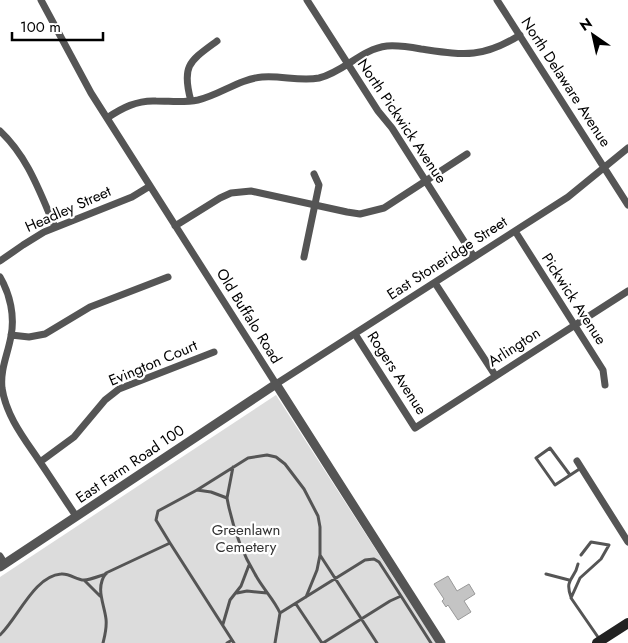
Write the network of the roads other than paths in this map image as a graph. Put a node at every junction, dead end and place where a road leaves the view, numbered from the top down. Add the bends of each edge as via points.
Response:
1 (41, 0) edge
2 (307, 0) edge
3 (497, 0) edge
4 (520, 35) junction
5 (217, 41) dead end
6 (347, 64) junction
7 (191, 101) junction
8 (107, 118) junction
9 (0, 131) edge
10 (628, 148) edge
11 (467, 154) dead end
12 (604, 168) junction
13 (314, 174) dead end
14 (426, 181) junction
15 (150, 186) junction
16 (315, 205) junction
17 (628, 205) edge
18 (175, 226) junction
19 (55, 227) junction
20 (515, 231) junction
21 (474, 256) junction
22 (304, 257) dead end
23 (0, 261) edge
24 (168, 276) dead end
25 (0, 277) edge
26 (435, 283) junction
27 (628, 291) edge
28 (574, 325) junction
29 (355, 334) junction
30 (11, 335) junction
31 (214, 352) dead end
32 (495, 376) junction
33 (276, 384) junction
34 (605, 385) dead end
35 (416, 428) joint
36 (40, 462) junction
37 (579, 465) joint
38 (233, 466) junction
39 (570, 475) junction
40 (197, 490) junction
41 (227, 498) junction
42 (76, 516) junction
43 (628, 542) edge
44 (170, 543) junction
45 (320, 555) junction
46 (581, 555) dead end
47 (2, 562) edge
48 (249, 564) junction
49 (578, 564) dead end
50 (106, 573) junction
51 (546, 574) dead end
52 (336, 578) junction
53 (83, 580) junction
54 (569, 580) junction
55 (236, 593) junction
56 (267, 593) junction
57 (100, 596) junction
58 (401, 596) junction
59 (306, 597) junction
60 (572, 598) junction
61 (296, 604) junction
62 (280, 613) junction
63 (361, 619) junction
64 (628, 623) edge
65 (222, 625) junction
66 (0, 635) edge
67 (602, 641) edge
68 (233, 642) edge
69 (103, 643) edge
70 (227, 643) edge
71 (275, 643) edge
72 (323, 643) edge
73 (377, 643) edge
74 (432, 643) edge
75 (440, 643) edge

1 - 8 street, Old Buffalo Road via 84,83
2 - 6 street, North Pickwick Avenue
3 - 4 street, North Delaware Avenue
4 - 6 street via 500,47 480,53 458,54 388,46 371,50
4 - 12 street, North Delaware Avenue
5 - 7 street via 196,56 189,66 187,82
6 - 7 street via 314,79 274,77 248,80
6 - 14 street, North Pickwick Avenue
7 - 8 street via 141,102
8 - 15 street, Old Buffalo Road
9 - 19 street via 25,161
10 - 12 street, East Stoneridge Street
11 - 14 street
12 - 17 street, North Delaware Avenue
12 - 20 street, East Stoneridge Street via 572,195
13 - 16 street via 319,185
14 - 16 street via 372,212 354,213
14 - 21 street, North Pickwick Avenue
15 - 18 street, Old Buffalo Road
15 - 19 street, Headley Street via 132,197
16 - 18 street via 251,191 238,192 220,198
16 - 22 street
18 - 33 street, Old Buffalo Road
19 - 23 street, Headley Street
20 - 21 street, East Stoneridge Street
20 - 28 street, Pickwick Avenue
21 - 26 street, East Stoneridge Street
24 - 30 street via 90,307 45,334 29,337
25 - 30 street via 10,302
26 - 29 street, East Stoneridge Street
26 - 32 street
27 - 28 street, Arlington
28 - 32 street, Arlington
28 - 34 street, Pickwick Avenue via 603,370
29 - 33 street, East Stoneridge Street
29 - 35 street, Rogers Avenue
30 - 36 street via 1,372 4,397 15,425
31 - 36 street, Evington Court via 119,389 105,400 74,437
32 - 35 street, Arlington
33 - 42 street, East Farm Road 100
33 - 75 street, Old Buffalo Road
36 - 42 street
37 - 39 lane
37 - 43 street
38 - 40 lane
38 - 41 lane
38 - 45 lane via 258,456 276,457 285,464 304,489 318,516
39 - 39 lane via 555,485 536,458 550,448
40 - 41 lane
40 - 44 lane via 156,515
41 - 48 lane via 231,518
42 - 47 street, East Farm Road 100
44 - 50 lane
44 - 65 lane
45 - 52 lane
45 - 59 lane
46 - 60 lane via 590,542 609,545 602,559 580,578
48 - 55 lane
48 - 56 lane
49 - 54 lane
50 - 53 lane
50 - 57 lane via 101,582
51 - 54 lane
52 - 58 lane via 365,560 374,559
52 - 59 lane
52 - 63 lane
53 - 57 lane
53 - 66 lane via 62,574 44,580
54 - 60 lane
55 - 56 lane
55 - 65 lane via 230,600
56 - 62 lane
57 - 69 lane via 106,620
58 - 63 lane
58 - 74 lane
59 - 61 lane
60 - 67 lane
61 - 62 lane
61 - 72 lane
62 - 71 lane
63 - 72 lane
63 - 73 lane
64 - 67 main road
65 - 68 lane
68 - 70 lane

